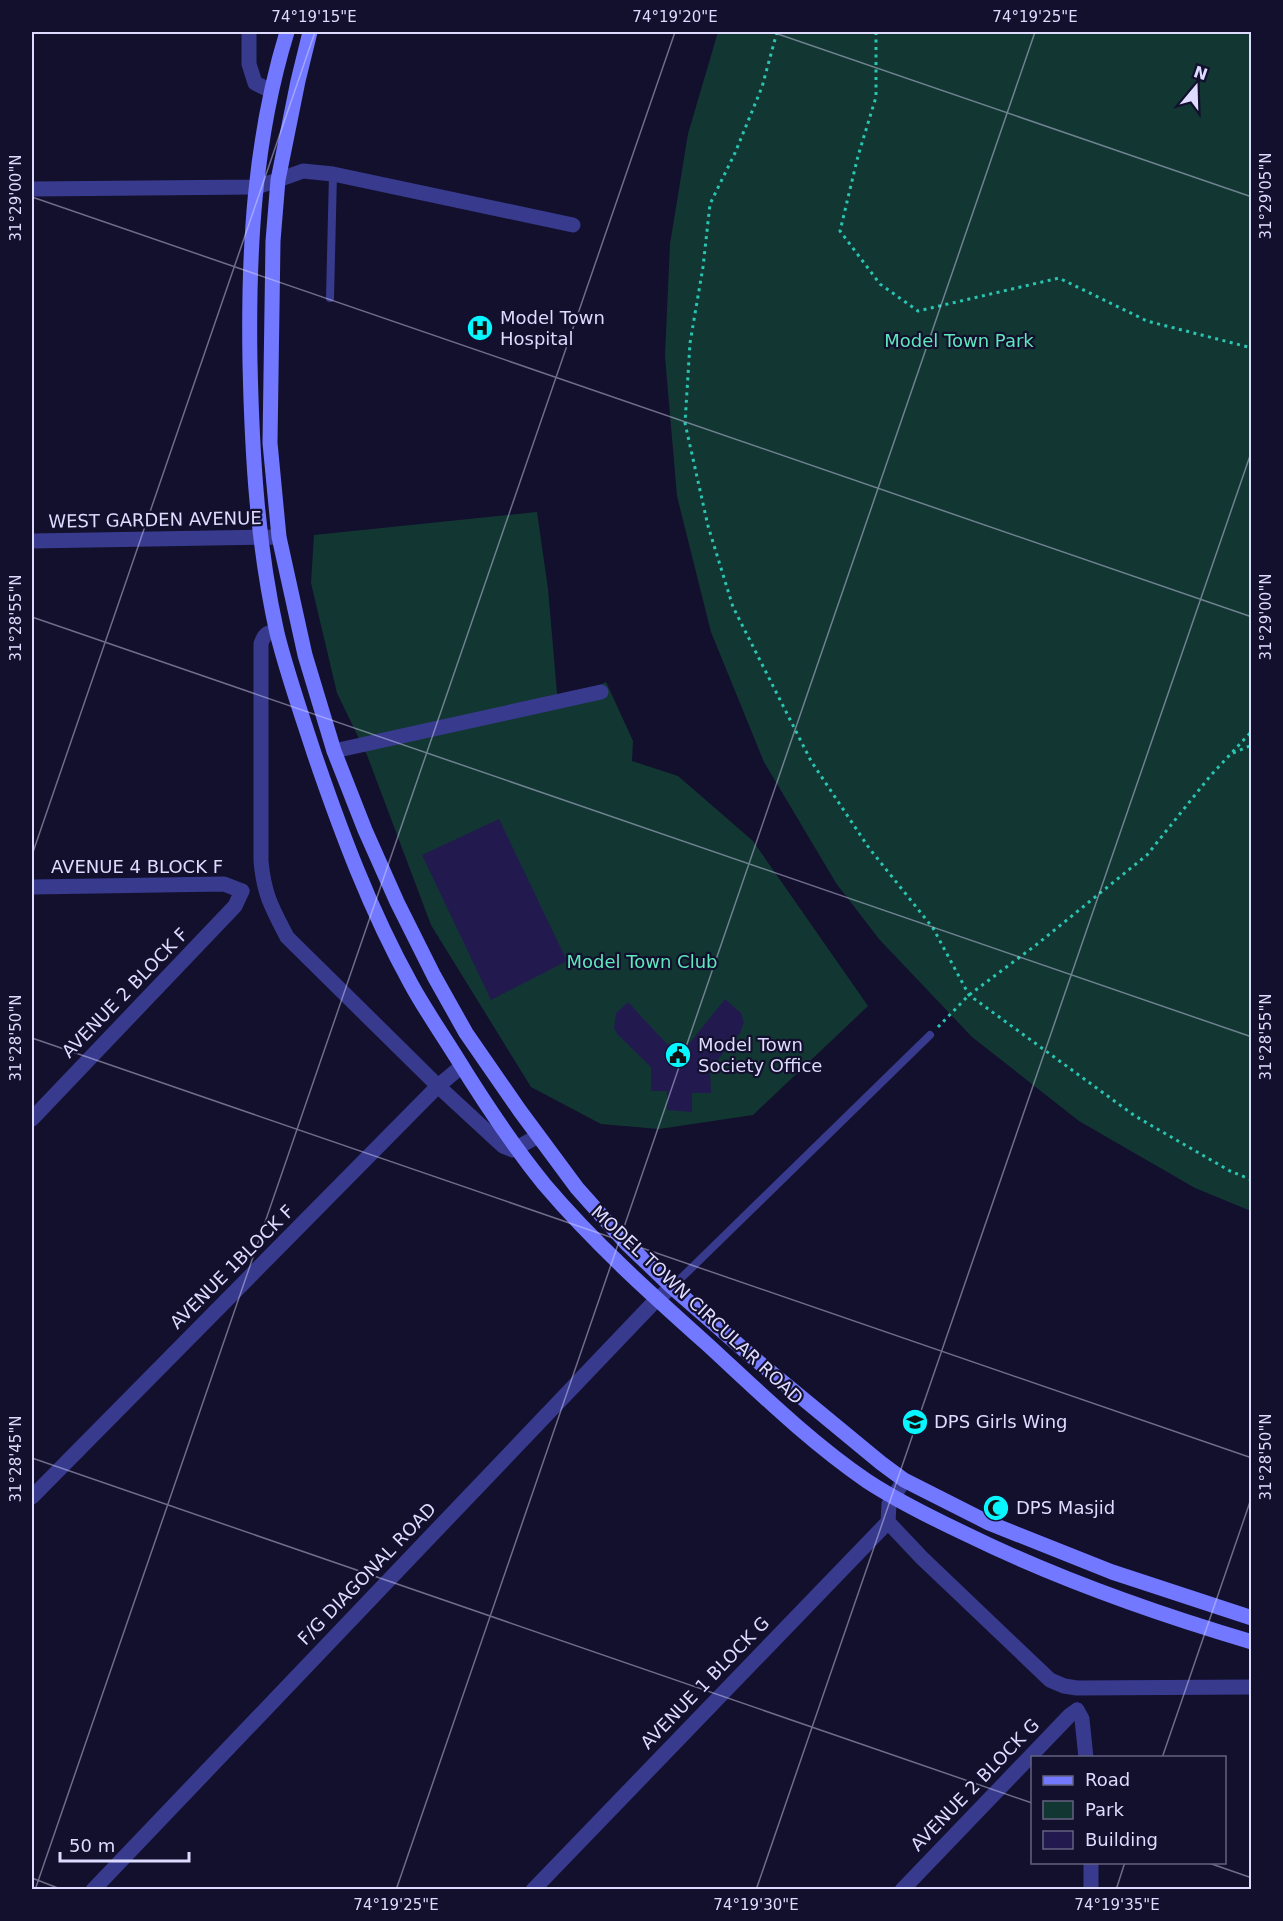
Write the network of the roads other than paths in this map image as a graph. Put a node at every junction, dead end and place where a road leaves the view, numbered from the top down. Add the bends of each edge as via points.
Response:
1 (249, 32) edge
2 (287, 32) edge
3 (310, 32) edge
4 (271, 91) junction
5 (333, 174) junction
6 (278, 180) junction
7 (256, 187) junction
8 (32, 189) edge
9 (573, 225) dead end
10 (330, 298) dead end
11 (279, 537) junction
12 (261, 538) junction
13 (32, 541) edge
14 (277, 632) junction
15 (601, 692) dead end
16 (334, 751) junction
17 (263, 885) junction
18 (32, 886) edge
19 (242, 891) junction
20 (930, 1035) road end
21 (462, 1066) junction
22 (438, 1086) junction
23 (32, 1119) edge
24 (538, 1137) junction
25 (518, 1148) junction
26 (672, 1287) junction
27 (657, 1299) junction
28 (904, 1480) junction
29 (32, 1497) edge
30 (893, 1497) junction
31 (888, 1522) junction
32 (1251, 1618) edge
33 (1251, 1642) edge
34 (1077, 1688) junction
35 (1251, 1688) edge
36 (1077, 1710) junction
37 (1086, 1756) edge
38 (1091, 1864) edge
39 (93, 1890) edge
40 (533, 1890) edge
41 (902, 1890) edge
42 (1091, 1890) edge

1 - 4 street via 251,73 255,83
2 - 4 main road, MODEL TOWN CIRCULAR ROAD
3 - 6 main road, MODEL TOWN CIRCULAR ROAD
4 - 7 main road, MODEL TOWN CIRCULAR ROAD
5 - 6 street via 303,171
5 - 9 street
5 - 10 lane
6 - 7 street
6 - 11 main road, MODEL TOWN CIRCULAR ROAD via 271,299 270,443
7 - 8 street
7 - 12 main road, MODEL TOWN CIRCULAR ROAD via 251,248 251,438
11 - 12 street, WEST GARDEN AVENUE
11 - 16 main road, MODEL TOWN CIRCULAR ROAD via 304,655
12 - 13 street, WEST GARDEN AVENUE
12 - 14 main road, MODEL TOWN CIRCULAR ROAD
14 - 17 street via 268,632 261,644
14 - 21 main road, MODEL TOWN CIRCULAR ROAD via 325,786 368,897 411,984
15 - 16 street
16 - 24 main road, MODEL TOWN CIRCULAR ROAD via 392,892 434,976 466,1033
17 - 19 street
17 - 22 street via 287,937
18 - 19 street, AVENUE 4 BLOCK F via 224,884
19 - 23 street, AVENUE 2 BLOCK F via 235,906
20 - 26 lane
21 - 22 street, AVENUE 1BLOCK F
21 - 25 main road, MODEL TOWN CIRCULAR ROAD
22 - 25 street via 503,1146
22 - 29 street, AVENUE 1BLOCK F
24 - 25 street
24 - 26 main road, MODEL TOWN CIRCULAR ROAD via 626,1243
25 - 27 main road, MODEL TOWN CIRCULAR ROAD via 578,1223
26 - 27 street, F/G DIAGONAL ROAD
26 - 28 main road, MODEL TOWN CIRCULAR ROAD
27 - 30 main road, MODEL TOWN CIRCULAR ROAD via 830,1453
27 - 39 street, F/G DIAGONAL ROAD
28 - 30 street
28 - 32 main road, MODEL TOWN CIRCULAR ROAD via 988,1523 1112,1572
30 - 31 street
30 - 33 main road, MODEL TOWN CIRCULAR ROAD via 1016,1559 1078,1585
31 - 34 street via 1050,1680
31 - 40 street, AVENUE 1 BLOCK G
34 - 35 street
34 - 36 street
36 - 37 street via 1082,1719
36 - 41 street, AVENUE 2 BLOCK G
38 - 42 street

